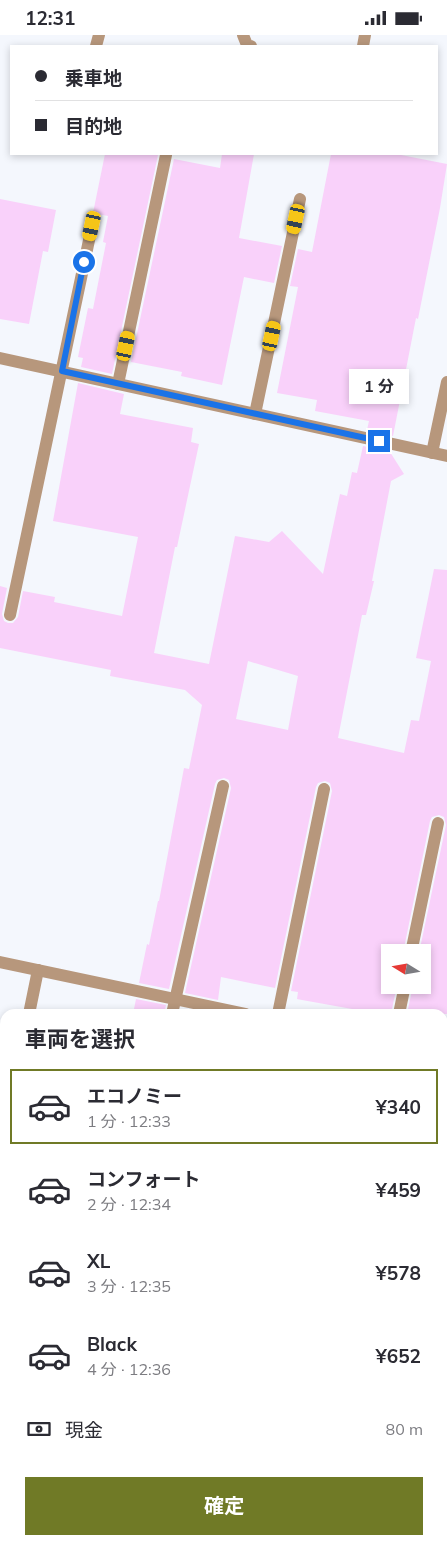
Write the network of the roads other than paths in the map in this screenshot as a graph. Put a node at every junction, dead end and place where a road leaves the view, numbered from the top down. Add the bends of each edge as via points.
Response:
1 (166, 155) dead end
2 (300, 199) dead end
3 (92, 226) dead end
4 (0, 358) edge
5 (62, 371) junction
6 (447, 382) edge
7 (118, 384) junction
8 (255, 414) junction
9 (432, 453) junction
10 (447, 456) edge
11 (10, 615) dead end
12 (223, 786) dead end
13 (324, 789) dead end
14 (438, 823) dead end
15 (413, 944) edge
16 (0, 962) edge
17 (38, 970) junction
18 (403, 994) edge
19 (176, 999) junction
20 (30, 1009) edge
21 (173, 1009) edge
22 (223, 1009) edge
23 (279, 1009) edge
24 (400, 1009) edge

1 - 7 street
2 - 8 street
3 - 5 street
4 - 5 street
5 - 7 street
5 - 11 street
6 - 9 street
7 - 8 street
8 - 9 street
9 - 10 street
12 - 19 street
13 - 23 street
14 - 15 street
16 - 17 street
17 - 19 street
17 - 20 street
18 - 24 street
19 - 21 street
19 - 22 street

